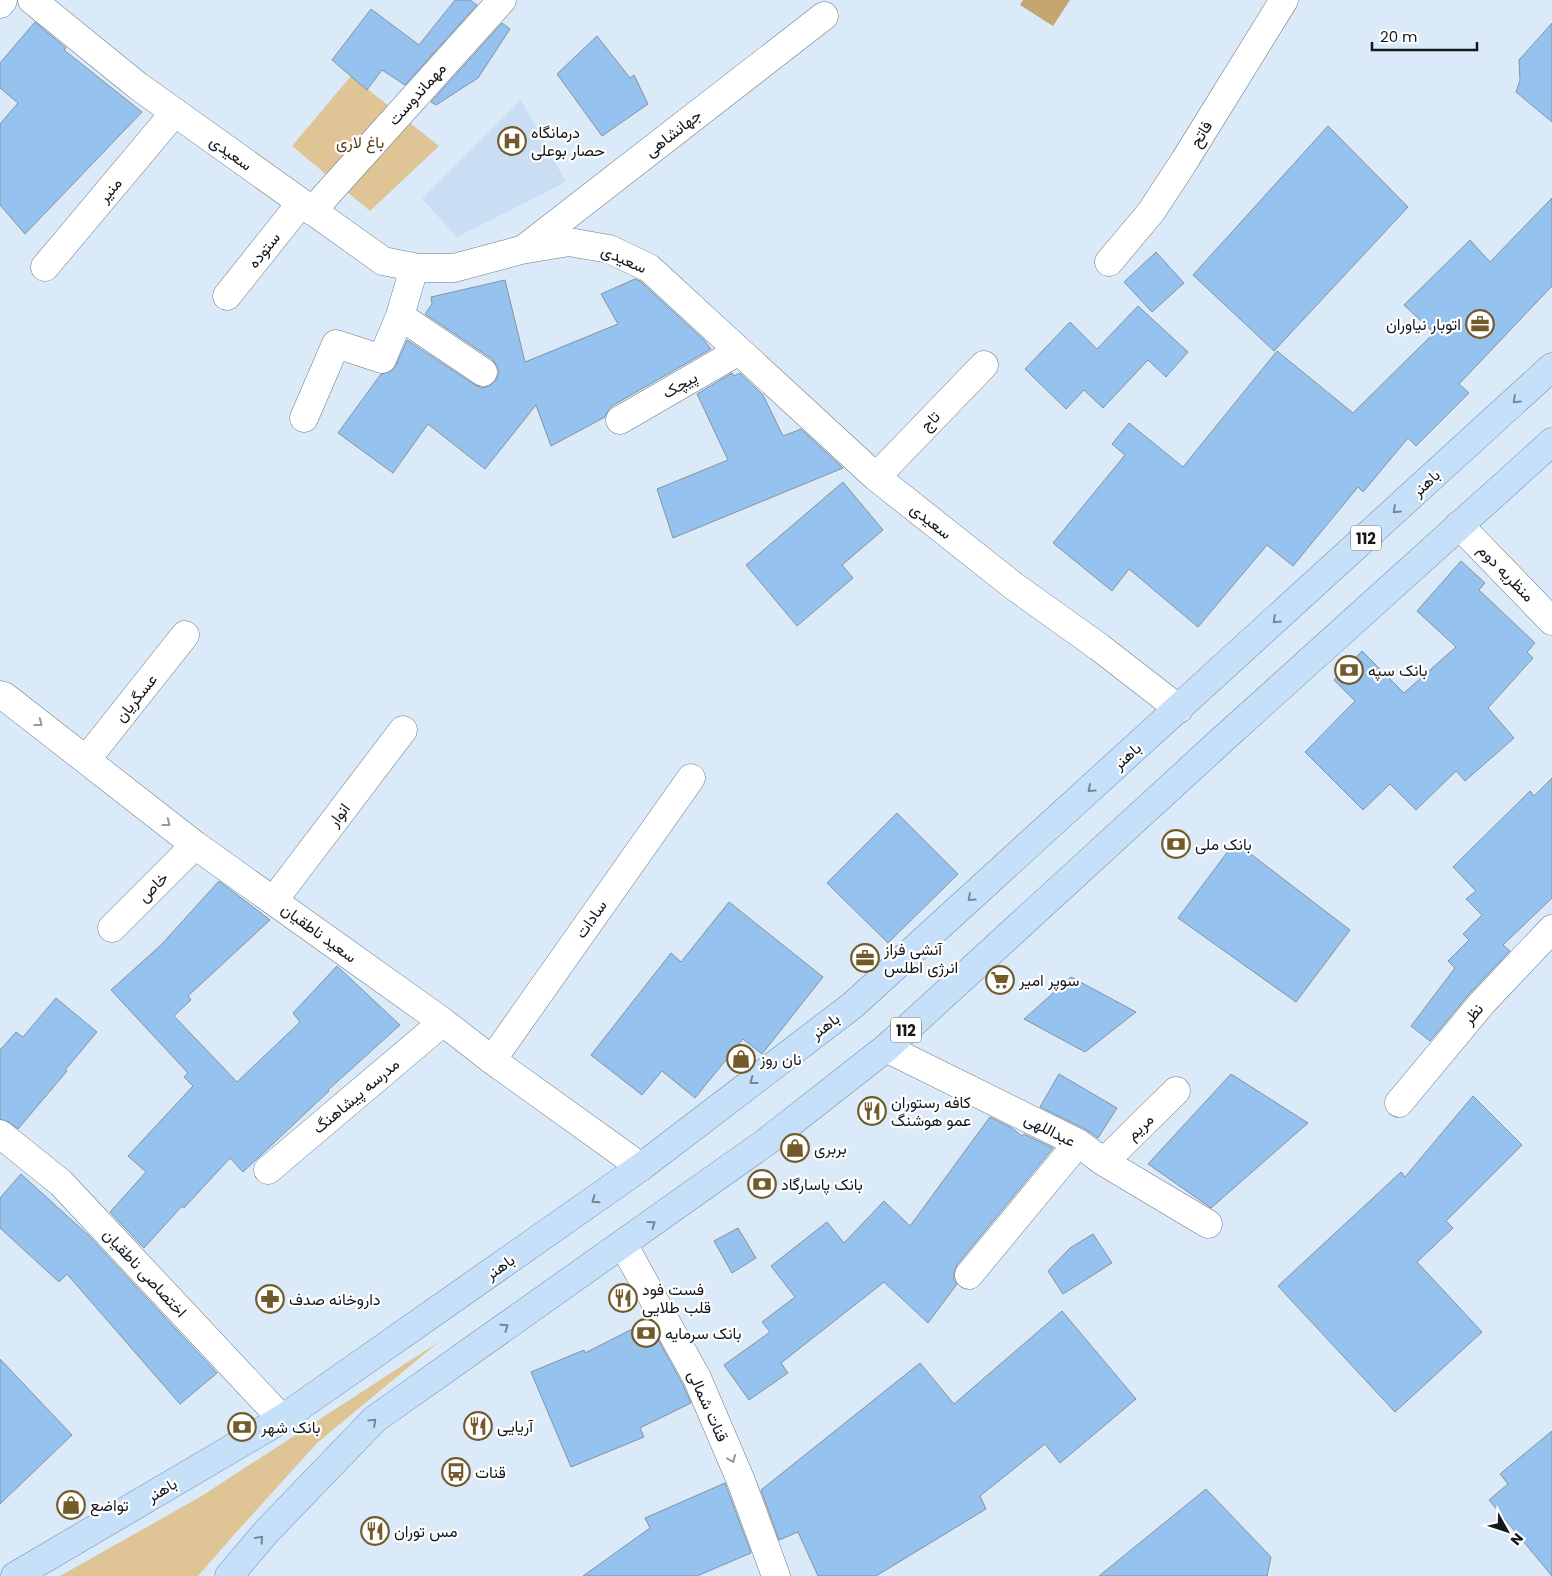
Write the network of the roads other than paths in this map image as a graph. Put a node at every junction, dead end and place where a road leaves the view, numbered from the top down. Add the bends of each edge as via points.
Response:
1 (3, 0) edge
2 (32, 0) edge
3 (502, 0) edge
4 (1284, 0) edge
5 (0, 4) edge
6 (824, 16) dead end
7 (174, 112) junction
8 (307, 207) junction
9 (521, 250) junction
10 (1109, 262) dead end
11 (45, 267) dead end
12 (414, 268) junction
13 (227, 296) dead end
14 (400, 316) junction
15 (739, 351) junction
16 (984, 365) dead end
17 (1552, 367) edge
18 (483, 372) dead end
19 (304, 418) dead end
20 (620, 420) dead end
21 (1552, 442) edge
22 (876, 477) junction
23 (1460, 526) junction
24 (1552, 621) edge
25 (185, 635) dead end
26 (0, 695) edge
27 (1179, 709) junction
28 (403, 730) dead end
29 (86, 760) junction
30 (691, 778) dead end
31 (194, 845) junction
32 (274, 900) junction
33 (112, 928) dead end
34 (1552, 929) edge
35 (443, 1022) junction
36 (886, 1048) junction
37 (492, 1060) junction
38 (1176, 1091) dead end
39 (1399, 1103) dead end
40 (0, 1134) edge
41 (1078, 1143) junction
42 (1104, 1162) junction
43 (641, 1167) junction
44 (268, 1170) dead end
45 (1208, 1224) dead end
46 (623, 1244) junction
47 (969, 1275) dead end
48 (282, 1419) junction
49 (15, 1576) edge
50 (229, 1576) edge
51 (776, 1576) edge

1 - 5 street
2 - 7 street, سعیدی
3 - 8 street, مهماندوست
4 - 10 street, فاتح via 1156,205
6 - 9 street, جهانشاهی
7 - 8 street, سعیدی
7 - 11 street, منیر
8 - 12 street, سعیدی via 382,261
8 - 13 street, ستوده
9 - 12 street, سعیدی via 454,268
9 - 15 street, سعیدی via 569,242 609,249 649,268
12 - 14 street
14 - 18 street
14 - 19 street via 382,359 336,344
15 - 20 street, پیچک
15 - 22 street, سعیدی
16 - 22 street, تاج
17 -> 27 main road, باهنر / 112
21 - 23 main road, 112
22 - 27 street, سعیدی via 1015,587
23 - 24 street, منظریه دوم
23 - 36 main road, 112
25 - 29 street, عسگریان
26 -> 29 street, سعید ناطقیان
27 -> 43 main road, باهنر / 112 via 853,1005
28 - 32 street, انوار
29 -> 31 street, سعید ناطقیان
30 - 37 street, سادات
31 - 32 street, سعید ناطقیان
31 - 33 street, خاص
32 - 35 street, سعید ناطقیان
34 - 39 street, نظر via 1482,1003
35 - 37 street, سعید ناطقیان
35 - 44 street, مدرسه پیشاهنگ
36 - 41 street, عبداللهی
46 -> 36 main road, 112 via 766,1142
37 - 43 street, سعید ناطقیان
38 - 42 street, مریم
40 - 48 street, اختصاصی ناطقیان via 61,1183
41 - 42 street, عبداللهی
41 - 47 street
42 - 45 street, عبداللهی
43 -> 48 main road, باهنر / 112
50 -> 46 main road, 112 via 267,1531 375,1419
46 -> 51 street, قنات شمالى via 697,1378 741,1481
48 - 49 main road, باهنر / 112

